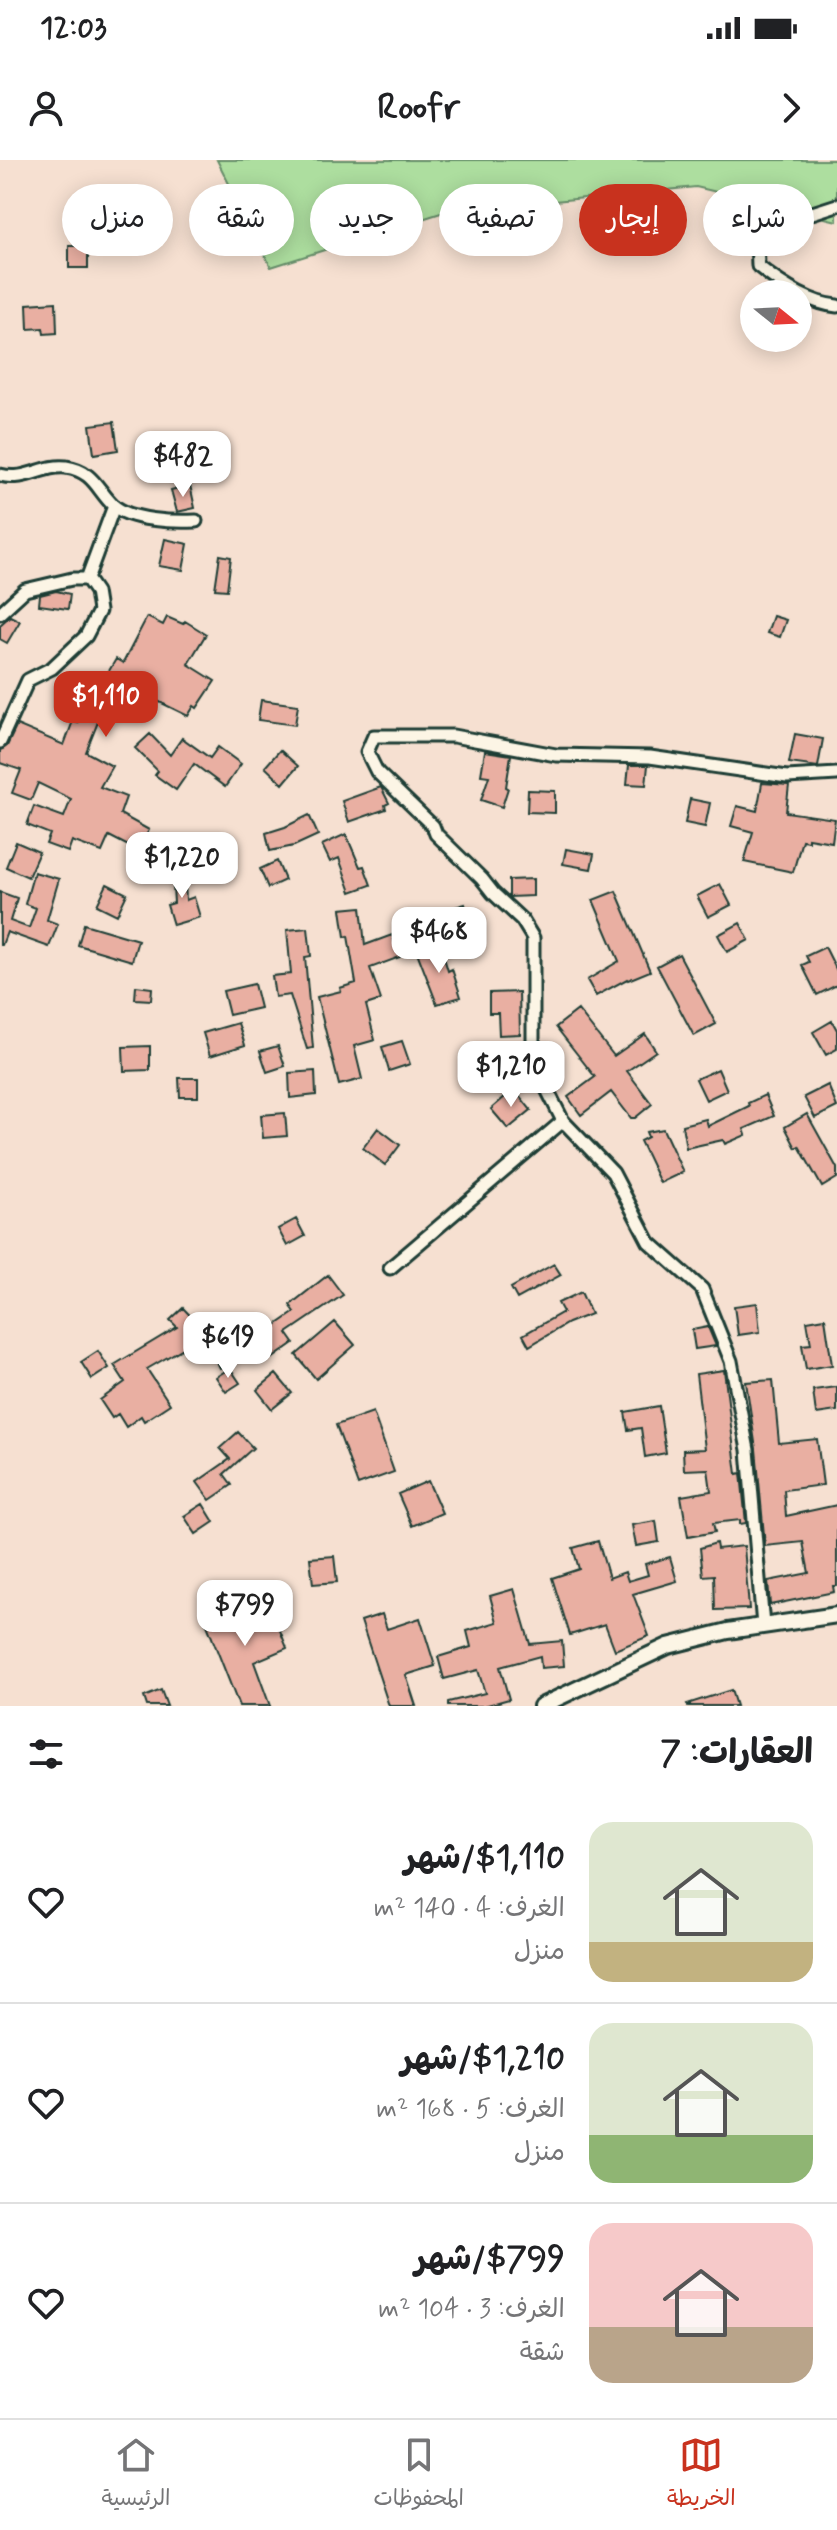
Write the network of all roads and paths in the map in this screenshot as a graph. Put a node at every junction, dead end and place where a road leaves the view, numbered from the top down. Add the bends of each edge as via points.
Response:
1 (837, 205) edge
2 (837, 306) edge
3 (0, 475) edge
4 (114, 506) junction
5 (196, 521) dead end
6 (87, 579) junction
7 (0, 613) edge
8 (0, 742) edge
9 (837, 774) edge
10 (563, 1121) junction
11 (390, 1268) dead end
12 (837, 1615) edge
13 (763, 1626) junction
14 (541, 1706) edge

1 - 2 street via 757,237 758,266 778,283
3 - 4 street via 15,478 64,467 101,487
4 - 5 street via 156,521
4 - 6 street
6 - 7 street via 25,590
6 - 8 street via 99,611 86,636 52,668 28,680
9 - 10 street via 787,777 650,757 556,755 453,736 374,736 367,752 377,772 522,920 533,938 533,1062
10 - 11 street
10 - 13 street via 613,1173 649,1242 702,1289 731,1361 748,1450
12 - 13 street
13 - 14 street via 668,1646

